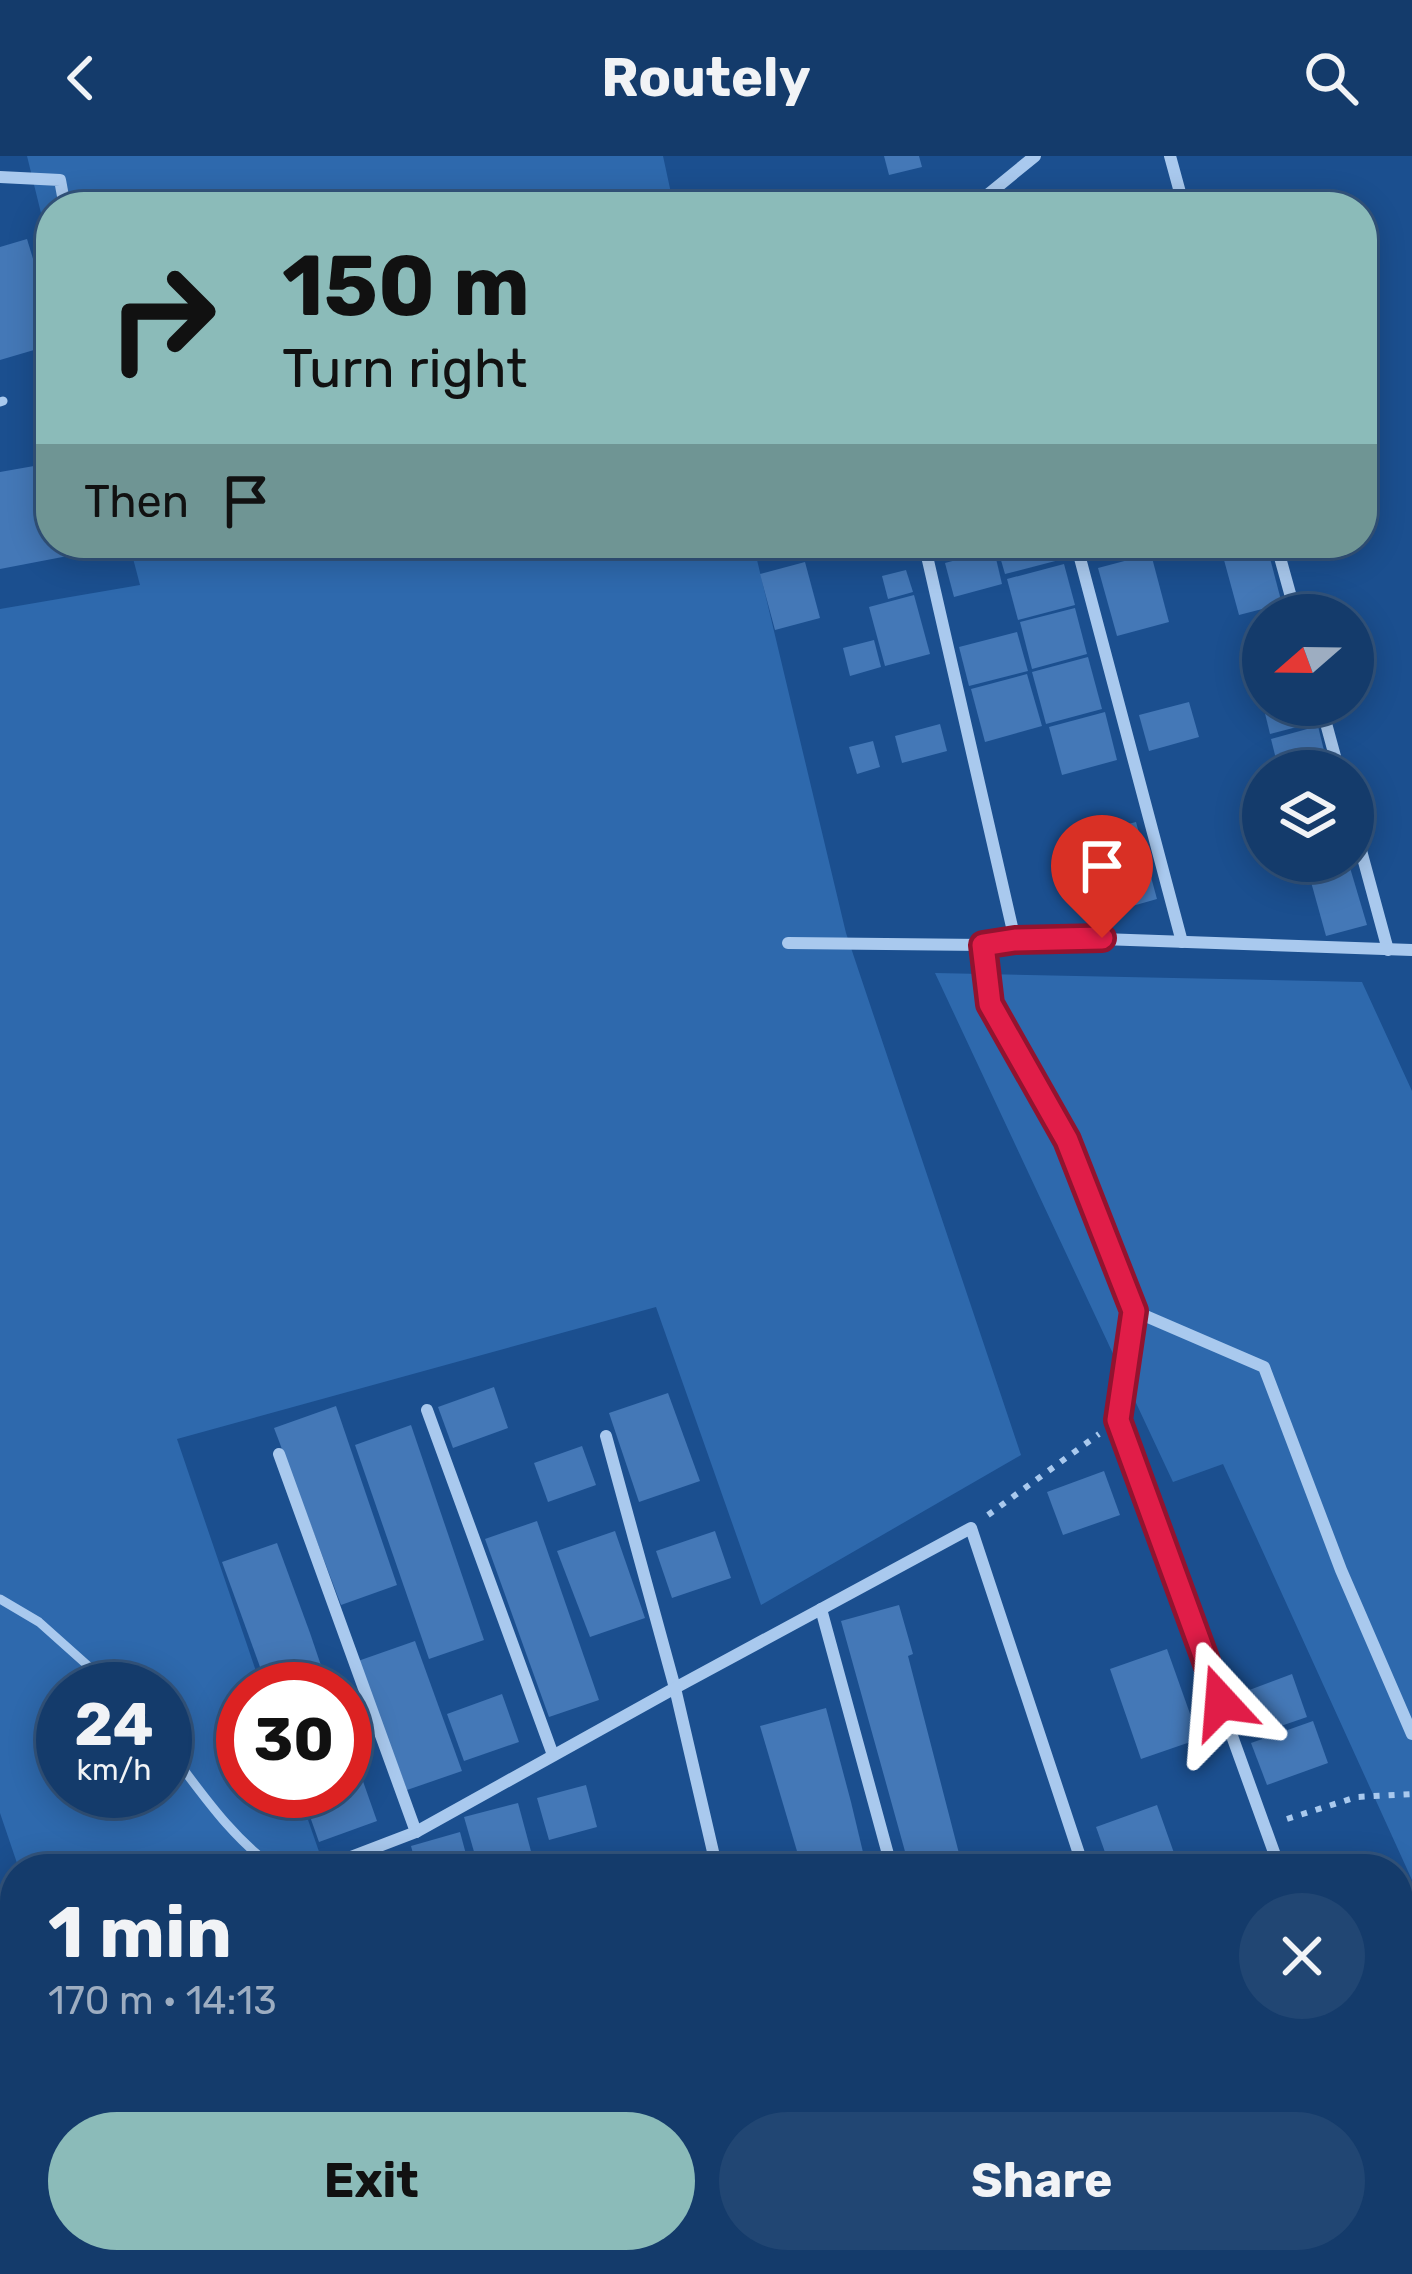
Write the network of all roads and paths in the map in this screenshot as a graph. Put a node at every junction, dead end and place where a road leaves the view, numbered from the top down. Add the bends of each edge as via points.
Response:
1 (1035, 156) edge
2 (1170, 156) edge
3 (0, 176) edge
4 (62, 192) edge
5 (997, 192) edge
6 (1180, 192) edge
7 (927, 558) edge
8 (1080, 558) edge
9 (1280, 558) edge
10 (1290, 594) edge
11 (1370, 882) edge
12 (1015, 940) junction
13 (1182, 942) junction
14 (788, 944) dead end
15 (983, 945) junction
16 (1388, 950) junction
17 (1412, 950) edge
18 (1134, 1311) junction
19 (428, 1410) dead end
20 (1118, 1420) junction
21 (606, 1436) dead end
22 (279, 1454) dead end
23 (971, 1528) junction
24 (0, 1599) edge
25 (821, 1609) junction
26 (84, 1662) edge
27 (675, 1688) junction
28 (1412, 1734) edge
29 (553, 1755) junction
30 (192, 1780) edge
31 (1412, 1794) edge
32 (1264, 1826) junction
33 (416, 1832) junction
34 (255, 1854) edge
35 (359, 1854) edge
36 (714, 1854) edge
37 (888, 1854) edge
38 (1079, 1854) edge
39 (1274, 1854) edge

1 - 5 street
2 - 6 street
3 - 4 street via 59,181
7 - 12 street
8 - 13 street
9 - 10 street
11 - 16 street
12 - 13 street
12 - 15 street
13 - 16 street
14 - 15 street
15 - 18 street via 990,1004 1067,1140
16 - 17 street
18 - 20 street
18 - 28 street via 1264,1366
19 - 29 street
20 - 23 path
20 - 32 street
21 - 27 street
22 - 33 street
23 - 25 street
23 - 38 street
24 - 26 lane
25 - 27 street
25 - 37 street
27 - 29 street
27 - 36 street
29 - 33 street
30 - 34 lane
31 - 32 path via 1358,1797
32 - 39 street
33 - 35 street

